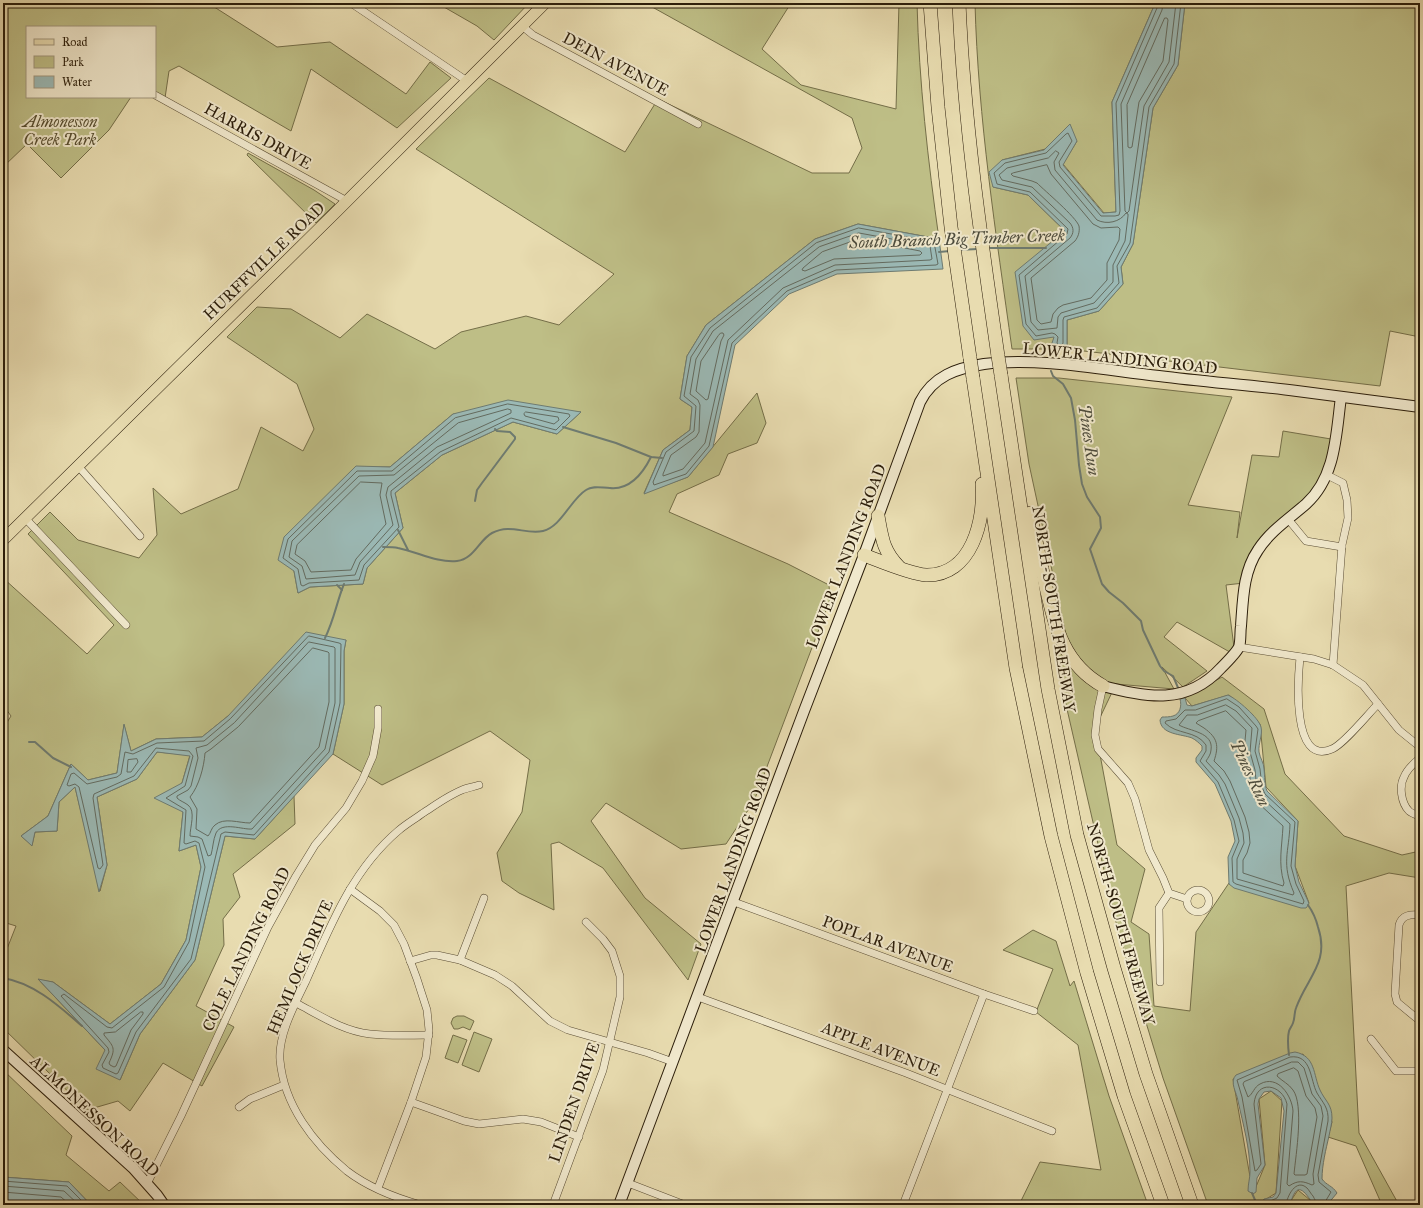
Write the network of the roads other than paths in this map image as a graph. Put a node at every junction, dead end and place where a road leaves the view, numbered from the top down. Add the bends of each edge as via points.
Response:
1 (351, 3) edge
2 (546, 3) edge
3 (930, 3) edge
4 (959, 3) edge
5 (522, 26) junction
6 (467, 81) junction
7 (156, 96) edge
8 (698, 124) dead end
9 (347, 202) junction
10 (1341, 397) junction
11 (1420, 407) edge
12 (1011, 438) junction
13 (985, 454) junction
14 (78, 466) junction
15 (1327, 475) junction
16 (878, 516) junction
17 (26, 518) junction
18 (1288, 519) junction
19 (140, 536) dead end
20 (3, 540) edge
21 (1342, 547) junction
22 (864, 556) junction
23 (898, 567) junction
24 (126, 624) dead end
25 (1238, 647) junction
26 (1300, 657) junction
27 (1333, 665) junction
28 (1103, 686) junction
29 (1378, 704) junction
30 (378, 709) dead end
31 (1420, 747) edge
32 (1420, 758) edge
33 (479, 785) dead end
34 (1420, 816) edge
35 (350, 889) junction
36 (1169, 893) junction
37 (484, 898) dead end
38 (1187, 899) dead end
39 (734, 902) junction
40 (1420, 915) edge
41 (586, 922) dead end
42 (460, 960) junction
43 (410, 961) junction
44 (1160, 982) dead end
45 (984, 994) junction
46 (698, 997) junction
47 (296, 1003) junction
48 (1034, 1011) dead end
49 (1420, 1021) edge
50 (429, 1035) junction
51 (1371, 1039) dead end
52 (609, 1042) junction
53 (3, 1050) edge
54 (673, 1062) junction
55 (1420, 1071) edge
56 (284, 1085) junction
57 (948, 1089) junction
58 (411, 1102) junction
59 (239, 1107) dead end
60 (1052, 1131) dead end
61 (579, 1137) junction
62 (628, 1182) junction
63 (147, 1184) junction
64 (378, 1188) junction
65 (409, 1203) edge
66 (164, 1205) edge
67 (420, 1205) edge
68 (553, 1205) edge
69 (620, 1205) edge
70 (685, 1205) edge
71 (903, 1205) edge
72 (1163, 1205) edge
73 (1192, 1205) edge

1 - 6 street
2 - 5 main road, HURFFVILLE ROAD
3 - 13 highway, bridge via 951,227
4 - 12 highway, NORTH-SOUTH FREEWAY, bridge via 968,136
5 - 6 main road, HURFFVILLE ROAD
5 - 8 street, DEIN AVENUE via 533,35
6 - 9 main road, HURFFVILLE ROAD
7 - 9 street, HARRIS DRIVE
9 - 14 main road, HURFFVILLE ROAD
10 - 11 main road, LOWER LANDING ROAD
10 - 15 main road via 1332,461
10 - 16 main road, LOWER LANDING ROAD via 1063,365 1018,362 985,364 955,371 940,377 923,397
12 - 28 highway via 1024,484 1056,629 1076,665
12 - 73 highway, NORTH-SOUTH FREEWAY via 1048,689 1077,835 1146,1074
13 - 23 highway via 981,477 981,517 975,538 961,560 950,568 933,574 919,574
13 - 72 highway via 1016,668 1051,836 1091,988 1124,1096
14 - 17 main road, HURFFVILLE ROAD
14 - 19 street
15 - 18 main road via 1320,489
15 - 21 street via 1342,483 1347,500 1348,518
16 - 22 main road, LOWER LANDING ROAD
16 - 23 highway via 884,546
17 - 20 main road, HURFFVILLE ROAD
17 - 24 street
18 - 21 street via 1306,541
18 - 25 main road via 1265,540 1250,564 1245,584
21 - 27 street
22 - 23 highway
22 - 39 main road, LOWER LANDING ROAD
25 - 26 street
25 - 28 main road via 1214,675 1194,688 1180,693 1154,696 1133,694
26 - 27 street
26 - 29 street via 1298,686 1302,730 1309,745 1314,749 1332,749
27 - 29 street via 1363,685
28 - 36 street via 1095,735 1098,749 1128,783 1149,850
29 - 31 street via 1399,730
30 - 63 street, COLE LANDING ROAD via 374,756 362,781 346,808 315,845 268,927 182,1116
32 - 34 street via 1404,776 1402,783 1403,800 1409,811
33 - 35 street, HEMLOCK DRIVE via 461,790 399,830 370,860
35 - 43 street via 394,925
35 - 47 street, HEMLOCK DRIVE
36 - 38 street
36 - 44 street via 1159,908
37 - 42 street
39 - 45 street, POPLAR AVENUE
39 - 46 main road, LOWER LANDING ROAD
40 - 49 street via 1406,915 1400,921 1395,994 1397,1002
41 - 52 street, LINDEN DRIVE via 612,951 620,976 620,997
42 - 43 street via 431,955
42 - 52 street via 495,975 512,986 550,1021 568,1030
43 - 50 street via 427,1010
45 - 48 street, POPLAR AVENUE
45 - 57 street
46 - 54 main road, LOWER LANDING ROAD
46 - 57 street, APPLE AVENUE
47 - 50 street via 331,1021 368,1034
47 - 56 street, HEMLOCK DRIVE via 281,1044 280,1059
50 - 58 street via 426,1057
51 - 55 street via 1396,1071
52 - 54 street
52 - 61 street, LINDEN DRIVE via 603,1070
53 - 63 main road, ALMONESSON ROAD via 116,1151
54 - 62 main road, LOWER LANDING ROAD
56 - 59 street via 250,1099
56 - 64 street, HEMLOCK DRIVE via 295,1112 310,1133 348,1171
57 - 60 street, APPLE AVENUE
57 - 71 street
58 - 61 street via 479,1124 523,1119 541,1122
58 - 64 street
61 - 68 street, LINDEN DRIVE
62 - 69 main road, LOWER LANDING ROAD
62 - 70 street
63 - 66 main road, ALMONESSON ROAD
64 - 65 street, HEMLOCK DRIVE
65 - 67 street, HEMLOCK DRIVE

